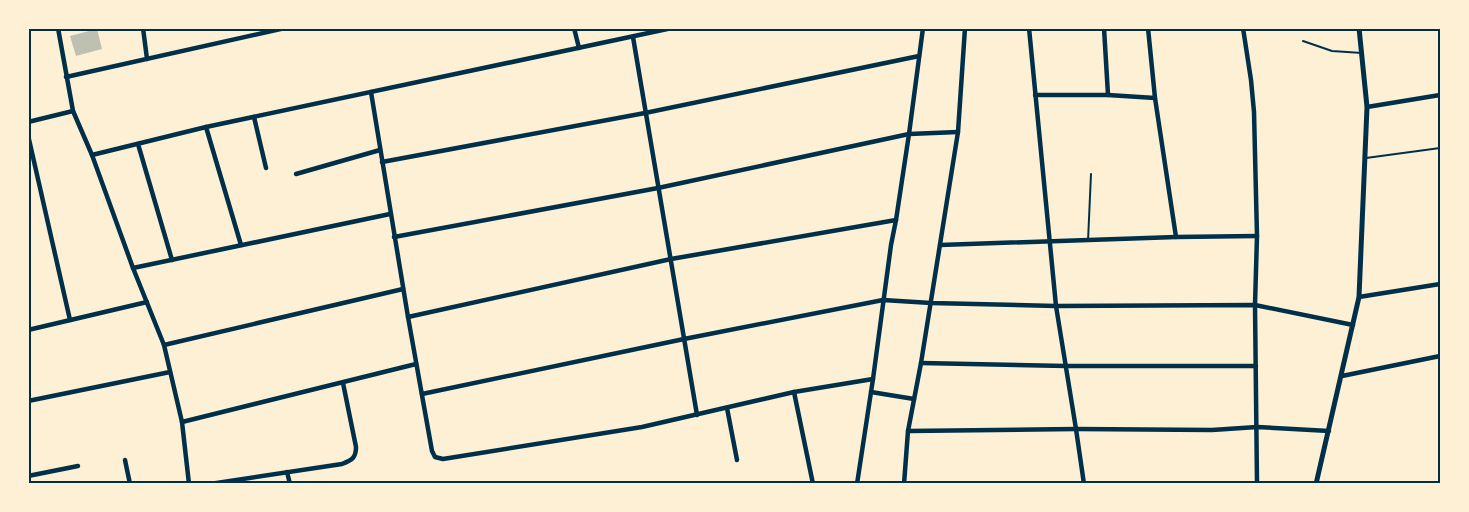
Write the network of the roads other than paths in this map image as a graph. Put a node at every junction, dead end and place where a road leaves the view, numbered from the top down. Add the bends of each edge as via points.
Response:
1 (58, 28) edge
2 (143, 28) edge
3 (285, 28) edge
4 (574, 28) edge
5 (672, 28) edge
6 (923, 28) edge
7 (965, 28) edge
8 (1029, 28) edge
9 (1104, 28) edge
10 (1148, 28) edge
11 (1243, 28) edge
12 (1359, 28) edge
13 (633, 37) junction
14 (1303, 41) dead end
15 (579, 48) junction
16 (1362, 53) junction
17 (919, 56) junction
18 (147, 59) junction
19 (66, 77) junction
20 (371, 92) junction
21 (1035, 95) junction
22 (1108, 95) junction
23 (1440, 95) edge
24 (1155, 98) junction
25 (1367, 107) junction
26 (73, 111) junction
27 (645, 113) junction
28 (254, 117) junction
29 (28, 122) edge
30 (206, 127) junction
31 (958, 132) junction
32 (909, 134) junction
33 (28, 135) edge
34 (138, 144) junction
35 (1440, 147) edge
36 (380, 150) junction
37 (92, 155) junction
38 (1366, 158) junction
39 (382, 162) junction
40 (266, 168) dead end
41 (296, 174) dead end
42 (1091, 174) dead end
43 (658, 188) junction
44 (390, 214) junction
45 (896, 220) junction
46 (394, 237) junction
47 (1176, 237) junction
48 (1257, 237) junction
49 (1088, 241) junction
50 (1050, 242) junction
51 (241, 245) junction
52 (940, 245) junction
53 (670, 259) junction
54 (172, 260) junction
55 (133, 268) junction
56 (1440, 284) edge
57 (403, 289) junction
58 (1359, 297) junction
59 (883, 300) junction
60 (147, 302) junction
61 (931, 303) junction
62 (1256, 305) junction
63 (1056, 306) junction
64 (408, 317) junction
65 (70, 320) junction
66 (1353, 325) junction
67 (28, 330) edge
68 (684, 339) junction
69 (164, 345) junction
70 (1440, 356) edge
71 (921, 363) junction
72 (416, 364) junction
73 (1066, 366) junction
74 (1256, 366) junction
75 (170, 372) junction
76 (1342, 376) junction
77 (873, 379) junction
78 (343, 383) junction
79 (794, 392) junction
80 (871, 392) junction
81 (422, 393) junction
82 (914, 399) junction
83 (28, 401) edge
84 (727, 408) junction
85 (697, 415) junction
86 (182, 422) junction
87 (1257, 427) junction
88 (1076, 429) junction
89 (908, 430) junction
90 (1329, 431) junction
91 (125, 460) dead end
92 (737, 460) dead end
93 (78, 466) dead end
94 (287, 472) junction
95 (28, 476) edge
96 (130, 483) edge
97 (189, 483) edge
98 (210, 483) edge
99 (290, 483) edge
100 (813, 483) edge
101 (857, 483) edge
102 (904, 483) edge
103 (1084, 483) edge
104 (1257, 483) edge
105 (1316, 483) edge

1 - 19 street
2 - 18 street
3 - 18 street
4 - 15 street
5 - 13 street
6 - 17 street
7 - 31 street
8 - 21 street
9 - 22 street
10 - 24 street
11 - 48 street via 1253,96
12 - 16 street
13 - 15 street
13 - 27 street
14 - 16 lane via 1332,51
15 - 20 street
16 - 25 street
17 - 27 street
17 - 32 street
18 - 19 street
19 - 26 street
20 - 28 street
20 - 36 street
21 - 22 street
21 - 50 street
22 - 24 street
23 - 25 street
24 - 47 street
25 - 38 street
26 - 29 street
26 - 37 street
27 - 39 street
27 - 43 street
28 - 30 street
28 - 40 street
30 - 34 street
30 - 51 street
31 - 32 street
31 - 52 street
32 - 43 street
32 - 45 street
33 - 65 street
34 - 37 street
34 - 54 street
35 - 38 lane
36 - 39 street
36 - 41 street
37 - 55 street
38 - 58 street
39 - 44 street
42 - 49 lane
43 - 46 street
43 - 53 street
44 - 46 street
44 - 51 street
45 - 53 street
45 - 59 street
46 - 57 street
47 - 48 street
47 - 49 street
48 - 62 street
49 - 50 street
50 - 52 street
50 - 63 street
51 - 54 street
52 - 61 street
53 - 64 street
53 - 68 street
54 - 55 street
55 - 60 street
56 - 58 street
57 - 64 street
57 - 69 street
58 - 66 street
59 - 61 street
59 - 68 street
59 - 77 street
60 - 65 street
60 - 69 street
61 - 63 street
61 - 71 street
62 - 63 street
62 - 66 street
62 - 74 street
63 - 73 street
64 - 72 street
65 - 67 street
66 - 76 street
68 - 81 street
68 - 85 street
69 - 75 street
70 - 76 street
71 - 73 street
71 - 82 street
72 - 78 street
72 - 81 street
73 - 74 street
73 - 88 street
74 - 87 street
75 - 83 street
75 - 86 street
76 - 90 street
77 - 79 street
77 - 80 street
78 - 86 street
78 - 94 street via 356,456 342,464
79 - 84 street
79 - 100 street
80 - 82 street
80 - 101 street
81 - 85 street via 432,451 435,457 443,459
82 - 89 street
84 - 85 street
84 - 92 street
86 - 97 street
87 - 88 street
87 - 90 street
87 - 104 street
88 - 89 street
88 - 103 street
89 - 102 street
90 - 105 street
91 - 96 street
93 - 95 street
94 - 98 street
94 - 99 street

